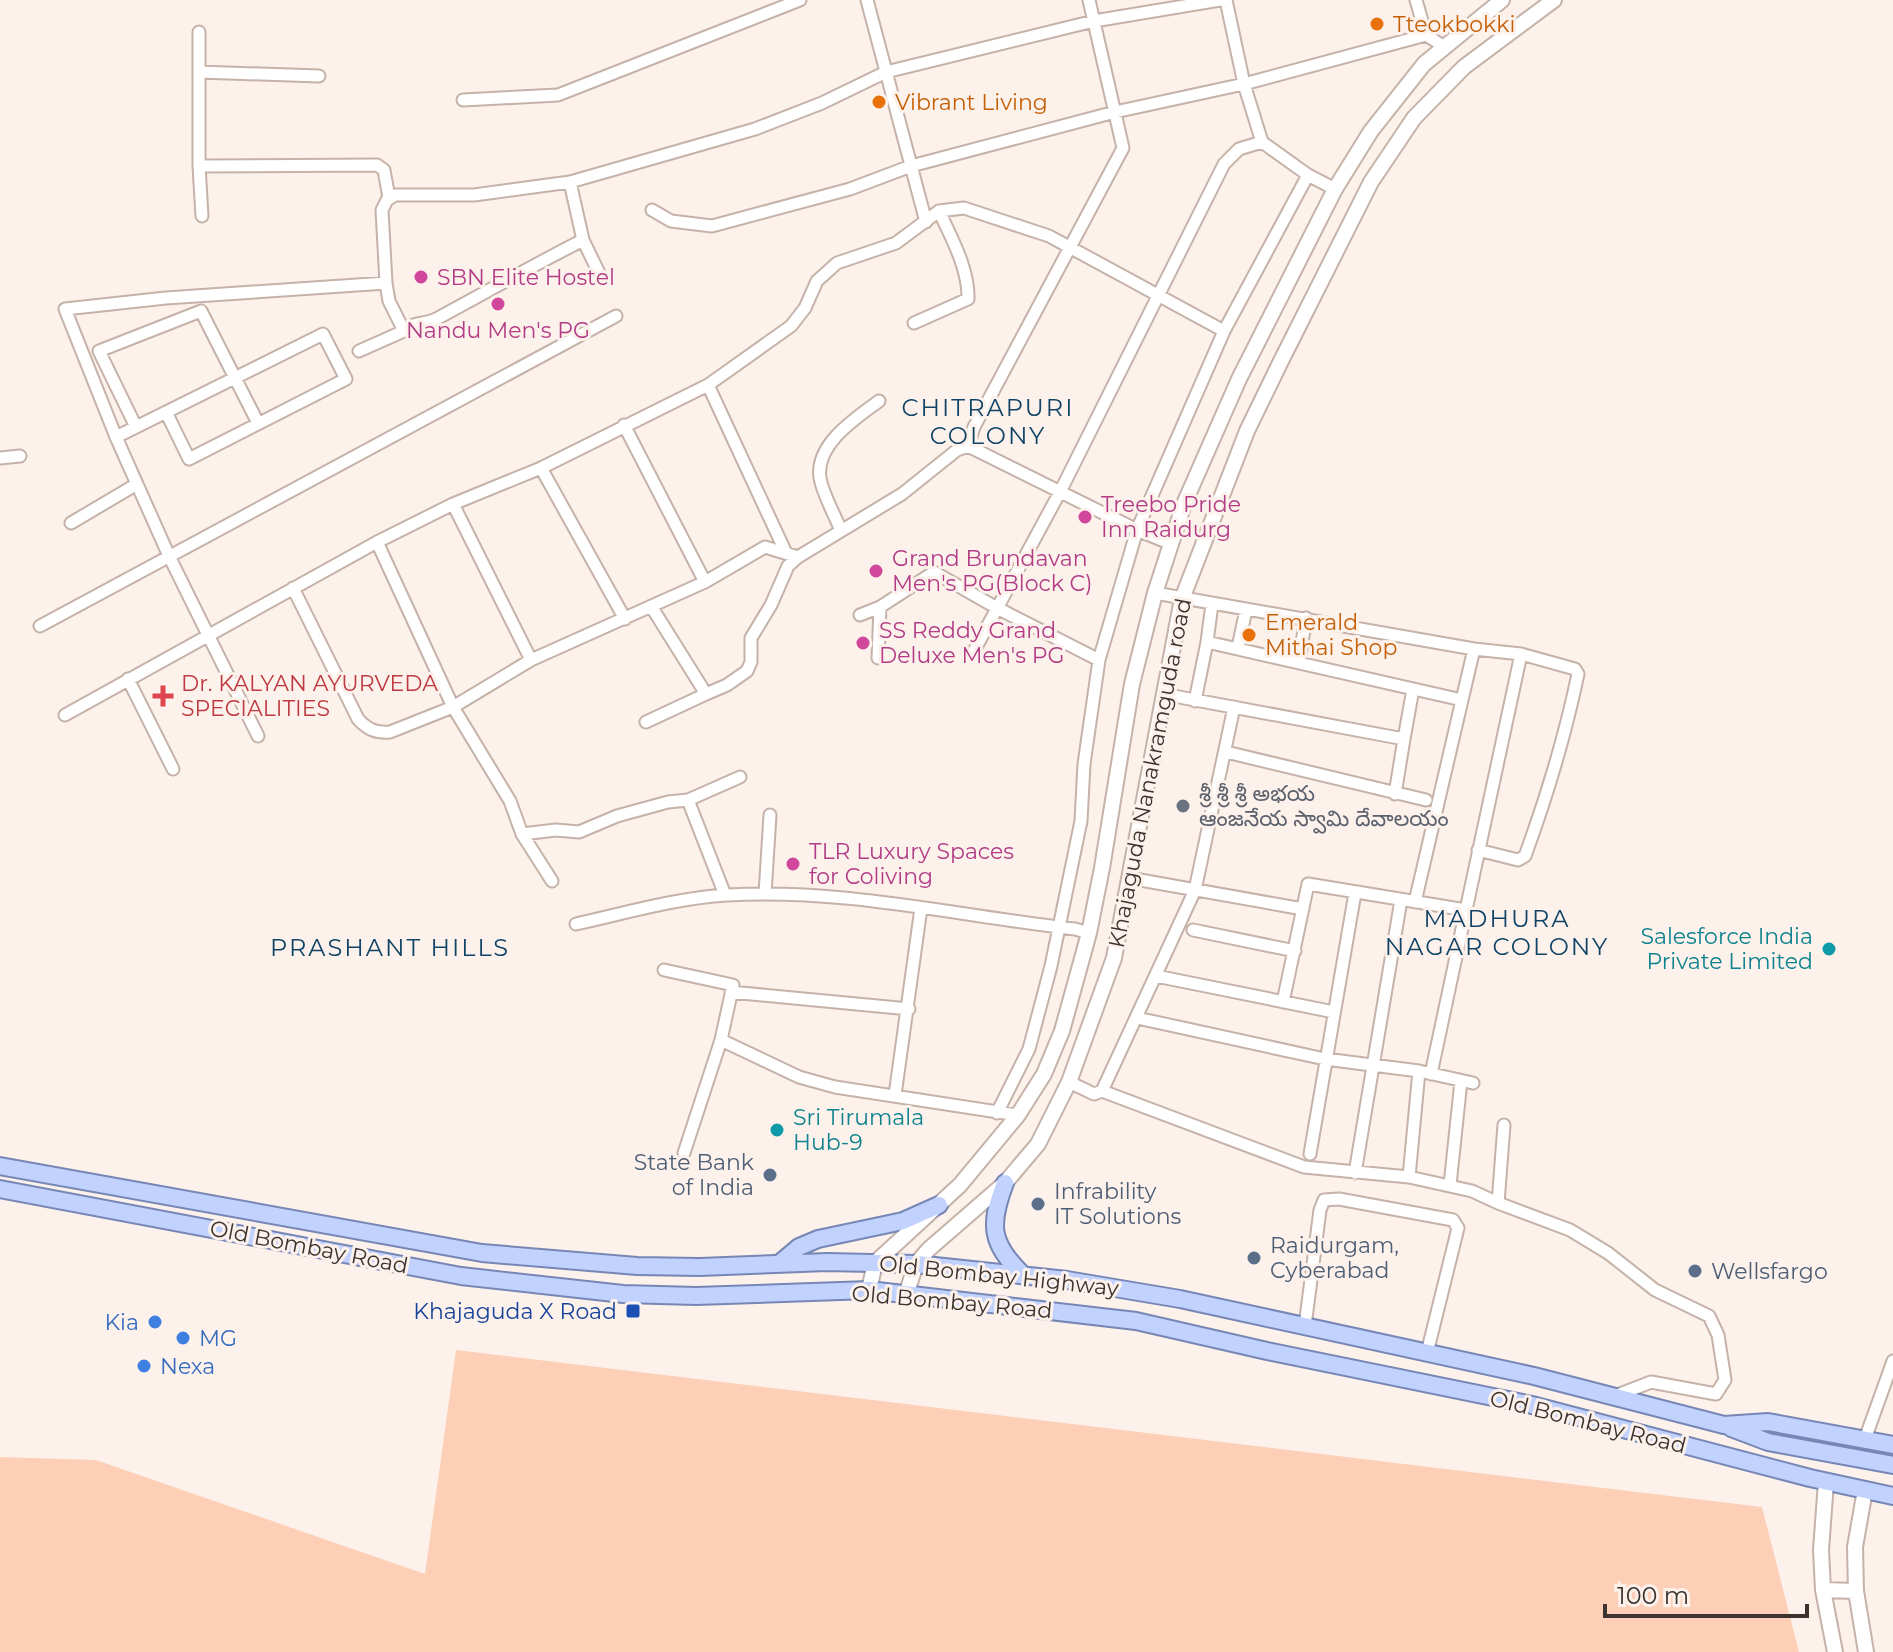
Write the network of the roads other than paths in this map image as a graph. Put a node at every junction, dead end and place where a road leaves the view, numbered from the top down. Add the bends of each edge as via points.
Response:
1 (800, 0) edge
2 (867, 0) edge
3 (1089, 0) edge
4 (1223, 0) edge
5 (1416, 0) edge
6 (1502, 0) edge
7 (1554, 0) edge
8 (1094, 21) junction
9 (199, 32) dead end
10 (1426, 35) junction
11 (1443, 46) junction
12 (199, 72) junction
13 (886, 72) junction
14 (319, 76) dead end
15 (1244, 84) junction
16 (463, 100) dead end
17 (1115, 112) junction
18 (1262, 142) junction
19 (199, 166) junction
20 (911, 166) junction
21 (1308, 175) junction
22 (570, 182) junction
23 (1335, 189) junction
24 (389, 198) junction
25 (652, 210) dead end
26 (939, 211) junction
27 (202, 216) dead end
28 (926, 222) junction
29 (583, 240) junction
30 (1069, 246) junction
31 (599, 273) dead end
32 (386, 283) junction
33 (1158, 295) junction
34 (616, 316) dead end
35 (914, 323) dead end
36 (404, 331) junction
37 (1224, 331) junction
38 (359, 351) dead end
39 (237, 377) junction
40 (708, 385) junction
41 (879, 401) dead end
42 (166, 412) junction
43 (258, 423) junction
44 (624, 425) junction
45 (136, 427) junction
46 (116, 437) junction
47 (968, 446) junction
48 (20, 456) dead end
49 (0, 458) edge
50 (541, 468) junction
51 (137, 484) junction
52 (1061, 490) junction
53 (453, 504) junction
54 (71, 523) dead end
55 (1137, 530) junction
56 (841, 531) junction
57 (377, 542) junction
58 (1169, 543) junction
59 (792, 555) junction
60 (169, 556) junction
61 (705, 582) junction
62 (293, 588) junction
63 (1155, 593) junction
64 (1182, 599) junction
65 (1212, 604) junction
66 (651, 606) junction
67 (880, 607) junction
68 (997, 608) junction
69 (1246, 610) junction
70 (860, 615) dead end
71 (1306, 618) junction
72 (625, 619) junction
73 (40, 626) dead end
74 (209, 636) junction
75 (1207, 642) junction
76 (1238, 647) junction
77 (1474, 649) junction
78 (974, 651) dead end
79 (1521, 654) junction
80 (878, 658) dead end
81 (531, 660) junction
82 (1099, 660) junction
83 (1299, 661) junction
84 (128, 679) junction
85 (1413, 689) junction
86 (706, 694) junction
87 (1163, 694) junction
88 (1462, 700) junction
89 (1195, 701) junction
90 (453, 707) junction
91 (1234, 707) junction
92 (65, 715) dead end
93 (646, 722) dead end
94 (258, 736) dead end
95 (1404, 739) junction
96 (1226, 752) junction
97 (173, 769) dead end
98 (740, 777) dead end
99 (1395, 794) junction
100 (688, 800) junction
101 (1426, 800) dead end
102 (770, 815) dead end
103 (522, 834) junction
104 (1478, 850) junction
105 (1129, 878) junction
106 (552, 881) dead end
107 (1195, 890) junction
108 (1355, 893) junction
109 (765, 894) junction
110 (725, 895) junction
111 (1401, 900) junction
112 (1415, 902) junction
113 (921, 908) junction
114 (1303, 909) junction
115 (1466, 910) junction
116 (576, 924) dead end
117 (1060, 927) junction
118 (1193, 930) dead end
119 (1089, 933) junction
120 (1295, 951) junction
121 (664, 970) dead end
122 (1156, 976) junction
123 (731, 992) junction
124 (1283, 1002) junction
125 (909, 1009) junction
126 (1334, 1012) junction
127 (1137, 1018) junction
128 (721, 1040) junction
129 (1325, 1059) junction
130 (1374, 1065) junction
131 (1425, 1072) junction
132 (1069, 1082) junction
133 (1102, 1091) junction
134 (895, 1095) junction
135 (997, 1113) junction
136 (1018, 1115) junction
137 (1504, 1125) dead end
138 (684, 1153) dead end
139 (1310, 1154) dead end
140 (0, 1166) edge
141 (1355, 1173) junction
142 (1409, 1177) junction
143 (1005, 1183) junction
144 (1450, 1185) junction
145 (0, 1189) edge
146 (1498, 1203) junction
147 (939, 1205) junction
148 (909, 1232) junction
149 (929, 1249) junction
150 (780, 1263) junction
151 (875, 1263) junction
152 (916, 1264) junction
153 (1023, 1275) junction
154 (869, 1290) junction
155 (906, 1295) junction
156 (1305, 1326) junction
157 (1427, 1353) junction
158 (1893, 1361) edge
159 (1615, 1396) junction
160 (1724, 1425) junction
161 (1865, 1439) junction
162 (1893, 1445) edge
163 (1893, 1465) edge
164 (1826, 1482) junction
165 (1865, 1490) junction
166 (1893, 1496) edge
167 (1823, 1590) junction
168 (1856, 1591) junction
169 (1835, 1652) edge
170 (1866, 1652) edge

1 - 16 street via 558,95
2 - 13 street
3 - 8 street
4 - 8 street
4 - 15 street
5 - 10 street
6 - 11 main road, Khajaguda Nanakramguda road
7 - 64 main road, Khajaguda Nanakramguda road via 1443,86 1371,182 1247,431
8 - 13 street
8 - 17 street
9 - 12 street
10 - 11 street
10 - 15 street
11 - 23 main road, Khajaguda Nanakramguda road via 1371,131
12 - 14 street
12 - 19 street
13 - 20 street
13 - 22 street via 755,129
15 - 17 street
15 - 18 street
17 - 20 street
17 - 30 street via 1123,148
18 - 21 street
18 - 33 street via 1239,149 1224,164
19 - 24 street via 377,165 384,170
19 - 27 street
20 - 25 street via 850,189 712,226 671,221
20 - 28 street
21 - 23 street
21 - 37 street
22 - 24 street via 474,195
22 - 29 street
23 - 58 main road, Khajaguda Nanakramguda road via 1239,379
24 - 32 street via 382,210
26 - 28 street
26 - 30 street via 964,208 987,214
26 - 35 street via 953,240 968,299
28 - 40 street via 896,243 837,263 817,281 791,326
29 - 31 street
29 - 36 street via 433,321 411,324
30 - 33 street
30 - 47 street
32 - 36 street
32 - 46 street via 65,309
33 - 37 street
33 - 52 street
34 - 60 street
36 - 38 street
37 - 55 street
39 - 42 street
39 - 43 street
39 - 43 street via 323,334 346,379
39 - 45 street via 201,311 99,351
40 - 44 street
40 - 59 street
41 - 56 street via 851,422 824,455 820,480
42 - 43 street via 189,459
42 - 45 street
44 - 50 street
44 - 61 street
45 - 46 street
46 - 51 street
47 - 52 street
47 - 56 street
48 - 49 street
50 - 53 street
50 - 72 street
51 - 54 street
51 - 60 street
52 - 55 street
52 - 68 street
53 - 57 street
53 - 81 street
55 - 58 street
55 - 82 street
56 - 59 street
57 - 62 street
57 - 90 street
58 - 63 main road, Khajaguda Nanakramguda road
59 - 61 street via 765,547
59 - 86 street via 751,638 747,671
60 - 73 street
60 - 74 street
61 - 66 street
62 - 74 street
62 - 90 street via 366,729 390,732
63 - 64 street
63 - 119 main road, Khajaguda Nanakramguda road via 1132,684
64 - 65 street
64 - 87 main road, Khajaguda Nanakramguda road
65 - 69 street
65 - 75 street
66 - 72 street
66 - 86 street
67 - 68 street via 934,572
67 - 70 street
67 - 80 street
68 - 78 street
68 - 82 street
69 - 71 street
69 - 76 street
71 - 77 street
71 - 83 street
72 - 81 street
74 - 84 street
74 - 94 street
75 - 76 street
75 - 89 street
76 - 83 street
77 - 79 street
77 - 88 street
79 - 104 street
79 - 104 street via 1575,669 1569,717 1525,856 1518,860
81 - 90 street
82 - 117 street via 1081,821
83 - 85 street
84 - 92 street
84 - 97 street
85 - 88 street
85 - 95 street
86 - 93 street
87 - 89 street
87 - 105 main road, Khajaguda Nanakramguda road
88 - 112 street
89 - 91 street
90 - 103 street via 510,801
91 - 95 street
91 - 96 street
95 - 99 street
96 - 99 street
96 - 107 street
98 - 100 street
99 - 101 street
100 - 103 street via 617,816 579,832
100 - 110 street
102 - 109 street
103 - 106 street
104 - 115 street
105 - 107 street
105 - 132 main road, Khajaguda Nanakramguda road via 1114,958
107 - 114 street
107 - 122 street
108 - 111 street
108 - 114 street via 1308,884
108 - 126 street
109 - 110 street
109 - 113 street
110 - 116 street
111 - 112 street
111 - 130 street
112 - 115 street
113 - 117 street
113 - 125 street
114 - 120 street
115 - 131 street
117 - 119 street
117 - 135 street via 1029,1049
118 - 120 street
119 - 136 main road, Khajaguda Nanakramguda road via 1062,1031 1044,1074
120 - 124 street
121 - 123 street via 733,985
122 - 124 street
122 - 127 street
123 - 125 street
123 - 128 street
124 - 126 street
125 - 134 street
126 - 129 street
127 - 129 street
127 - 133 street
128 - 134 street via 799,1077
128 - 138 street
129 - 130 street
129 - 139 street
130 - 131 street
130 - 141 street
131 - 142 street
131 - 144 street via 1467,1082
132 - 133 street via 1094,1094
132 - 143 main road, Khajaguda Nanakramguda road via 1038,1144
133 - 141 street via 1304,1167
134 - 135 street
135 - 136 street
136 - 147 main road, Khajaguda Nanakramguda road
137 - 146 street
140 - 150 main road, Old Bombay Highway via 482,1253 637,1266
141 - 142 street
142 - 144 street
143 - 149 main road, Khajaguda Nanakramguda road
143 - 153 main road via 995,1233 1002,1254
144 - 146 street
145 - 154 main road, Old Bombay Road via 530,1285 696,1296
146 - 159 street via 1570,1230 1655,1290 1709,1316 1718,1335 1725,1380 1716,1394 1651,1382
147 - 148 main road, Khajaguda Nanakramguda road
147 - 150 main road via 903,1221 818,1239
148 - 149 main road
148 - 151 main road, Khajaguda Nanakramguda road
149 - 152 main road, Khajaguda Nanakramguda road
150 - 151 main road, Old Bombay Highway
151 - 152 main road, Old Bombay Highway
151 - 154 main road
152 - 153 main road, Old Bombay Highway
152 - 155 main road
153 - 156 main road, Old Bombay Highway via 1180,1299
154 - 155 main road, Old Bombay Road
155 - 164 main road, Old Bombay Road via 1136,1321 1532,1405
156 - 157 main road, Old Bombay Highway
156 - 157 street via 1324,1200 1453,1220 1458,1228
157 - 159 main road, Old Bombay Highway
158 - 161 street
159 - 160 main road, Old Bombay Highway
160 - 161 main road, Old Bombay Highway via 1768,1422
160 - 163 main road via 1768,1442
161 - 162 main road, Old Bombay Highway
164 - 165 main road, Old Bombay Road
164 - 167 main road
165 - 166 main road, Old Bombay Road
165 - 168 main road via 1855,1547
167 - 168 main road
167 - 169 main road
168 - 170 main road

